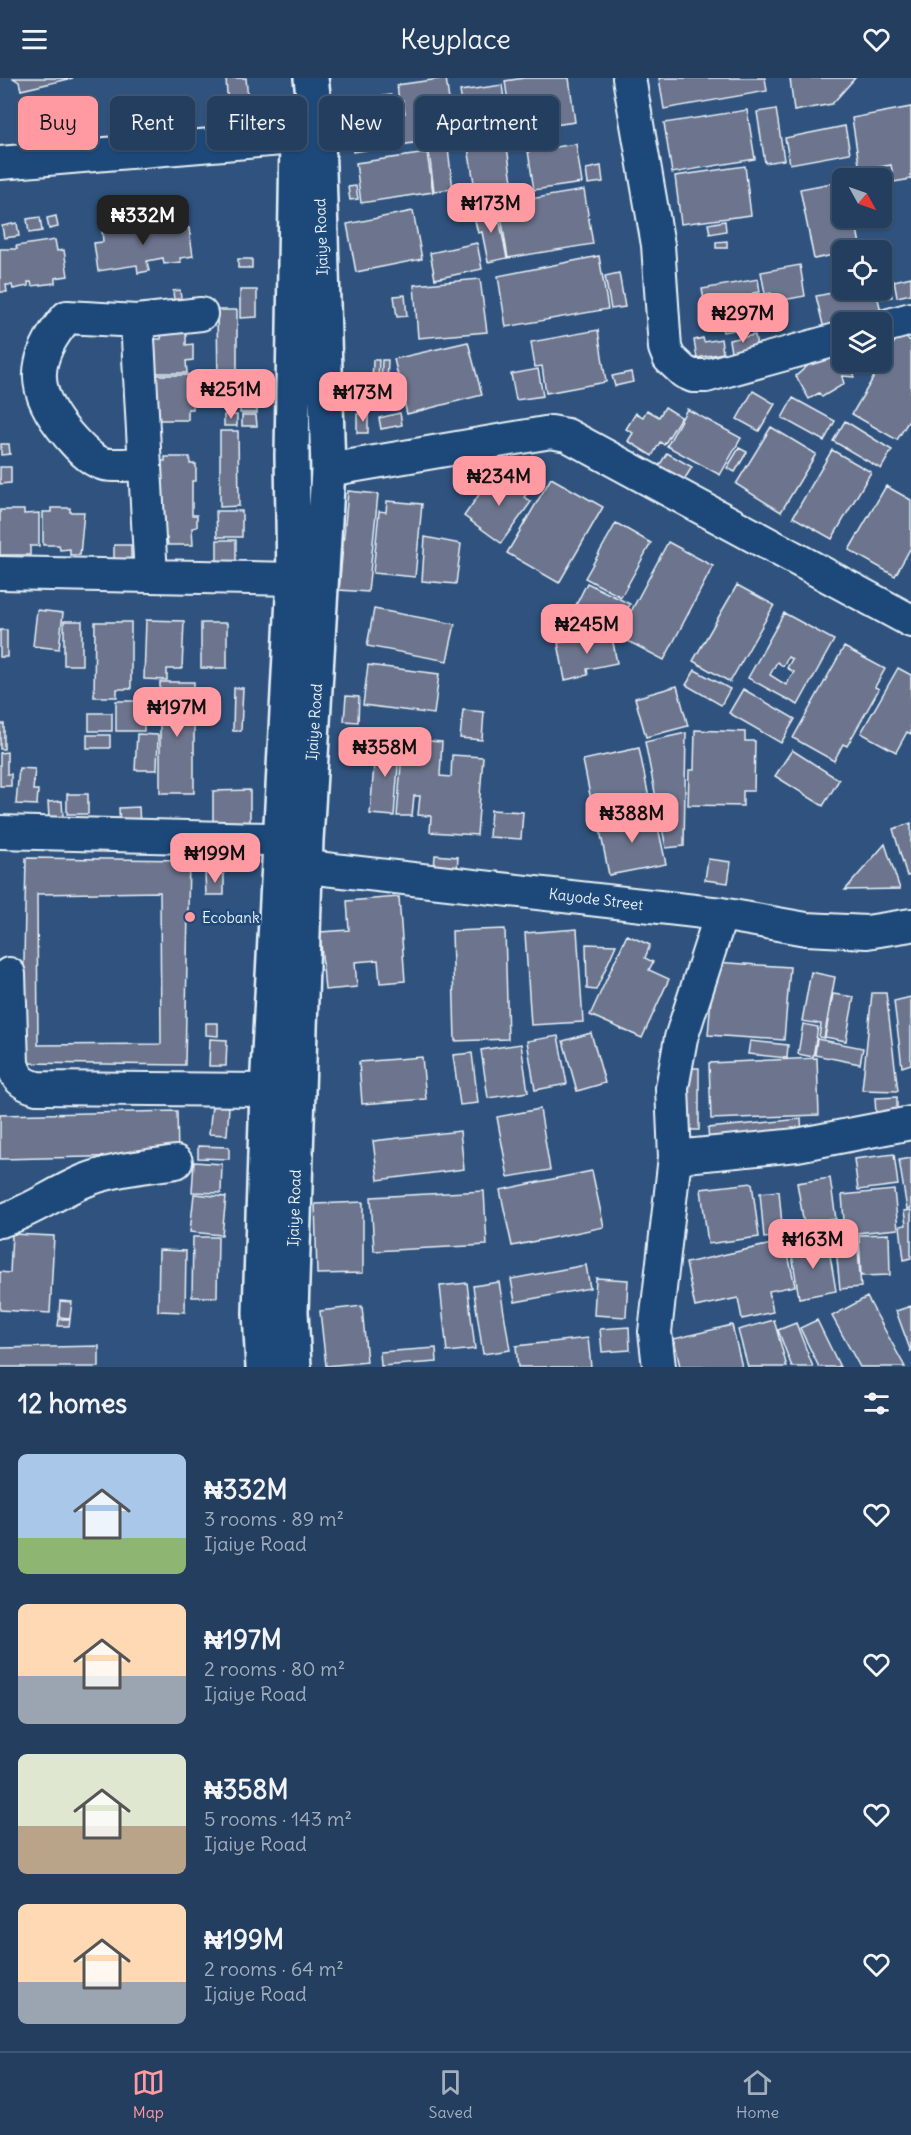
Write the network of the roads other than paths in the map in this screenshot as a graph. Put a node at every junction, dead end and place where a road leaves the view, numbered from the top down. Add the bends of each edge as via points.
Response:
1 (289, 78) edge
2 (311, 78) edge
3 (629, 78) edge
4 (308, 138) junction
5 (0, 163) edge
6 (201, 314) dead end
7 (911, 319) edge
8 (136, 321) junction
9 (892, 324) edge
10 (832, 341) edge
11 (143, 464) junction
12 (328, 470) junction
13 (0, 573) edge
14 (151, 576) junction
15 (294, 579) junction
16 (911, 621) edge
17 (0, 832) edge
18 (293, 853) junction
19 (721, 914) junction
20 (911, 925) edge
21 (9, 974) dead end
22 (267, 1090) junction
23 (911, 1123) edge
24 (675, 1157) junction
25 (176, 1162) dead end
26 (0, 1221) edge
27 (263, 1367) edge
28 (294, 1367) edge
29 (659, 1367) edge

1 - 4 main road, Ijaiye Road
2 - 4 main road, Ijaiye Road
3 - 10 street via 658,245 665,348 676,366 693,376 706,376
4 - 5 street
4 - 12 main road, Ijaiye Road
4 - 15 main road, Ijaiye Road via 292,456
6 - 8 street
7 - 9 street
8 - 11 street
8 - 11 street via 67,317 49,338 40,361 42,396 56,422 81,449 102,464
11 - 14 street
12 - 16 street via 551,432 567,435
12 - 18 main road, Ijaiye Road
13 - 14 street
14 - 15 street
15 - 18 main road, Ijaiye Road
17 - 18 street, Kayode Street
18 - 19 street, Kayode Street
18 - 22 main road, Ijaiye Road
18 - 28 main road, Ijaiye Road
19 - 20 street, Kayode Street via 806,929 867,932
19 - 24 street via 681,1038 672,1088
21 - 22 street via 12,1063 23,1084 37,1088
22 - 27 main road, Ijaiye Road via 260,1313
23 - 24 street via 797,1145
24 - 29 street via 655,1332
25 - 26 street via 125,1169 85,1181

